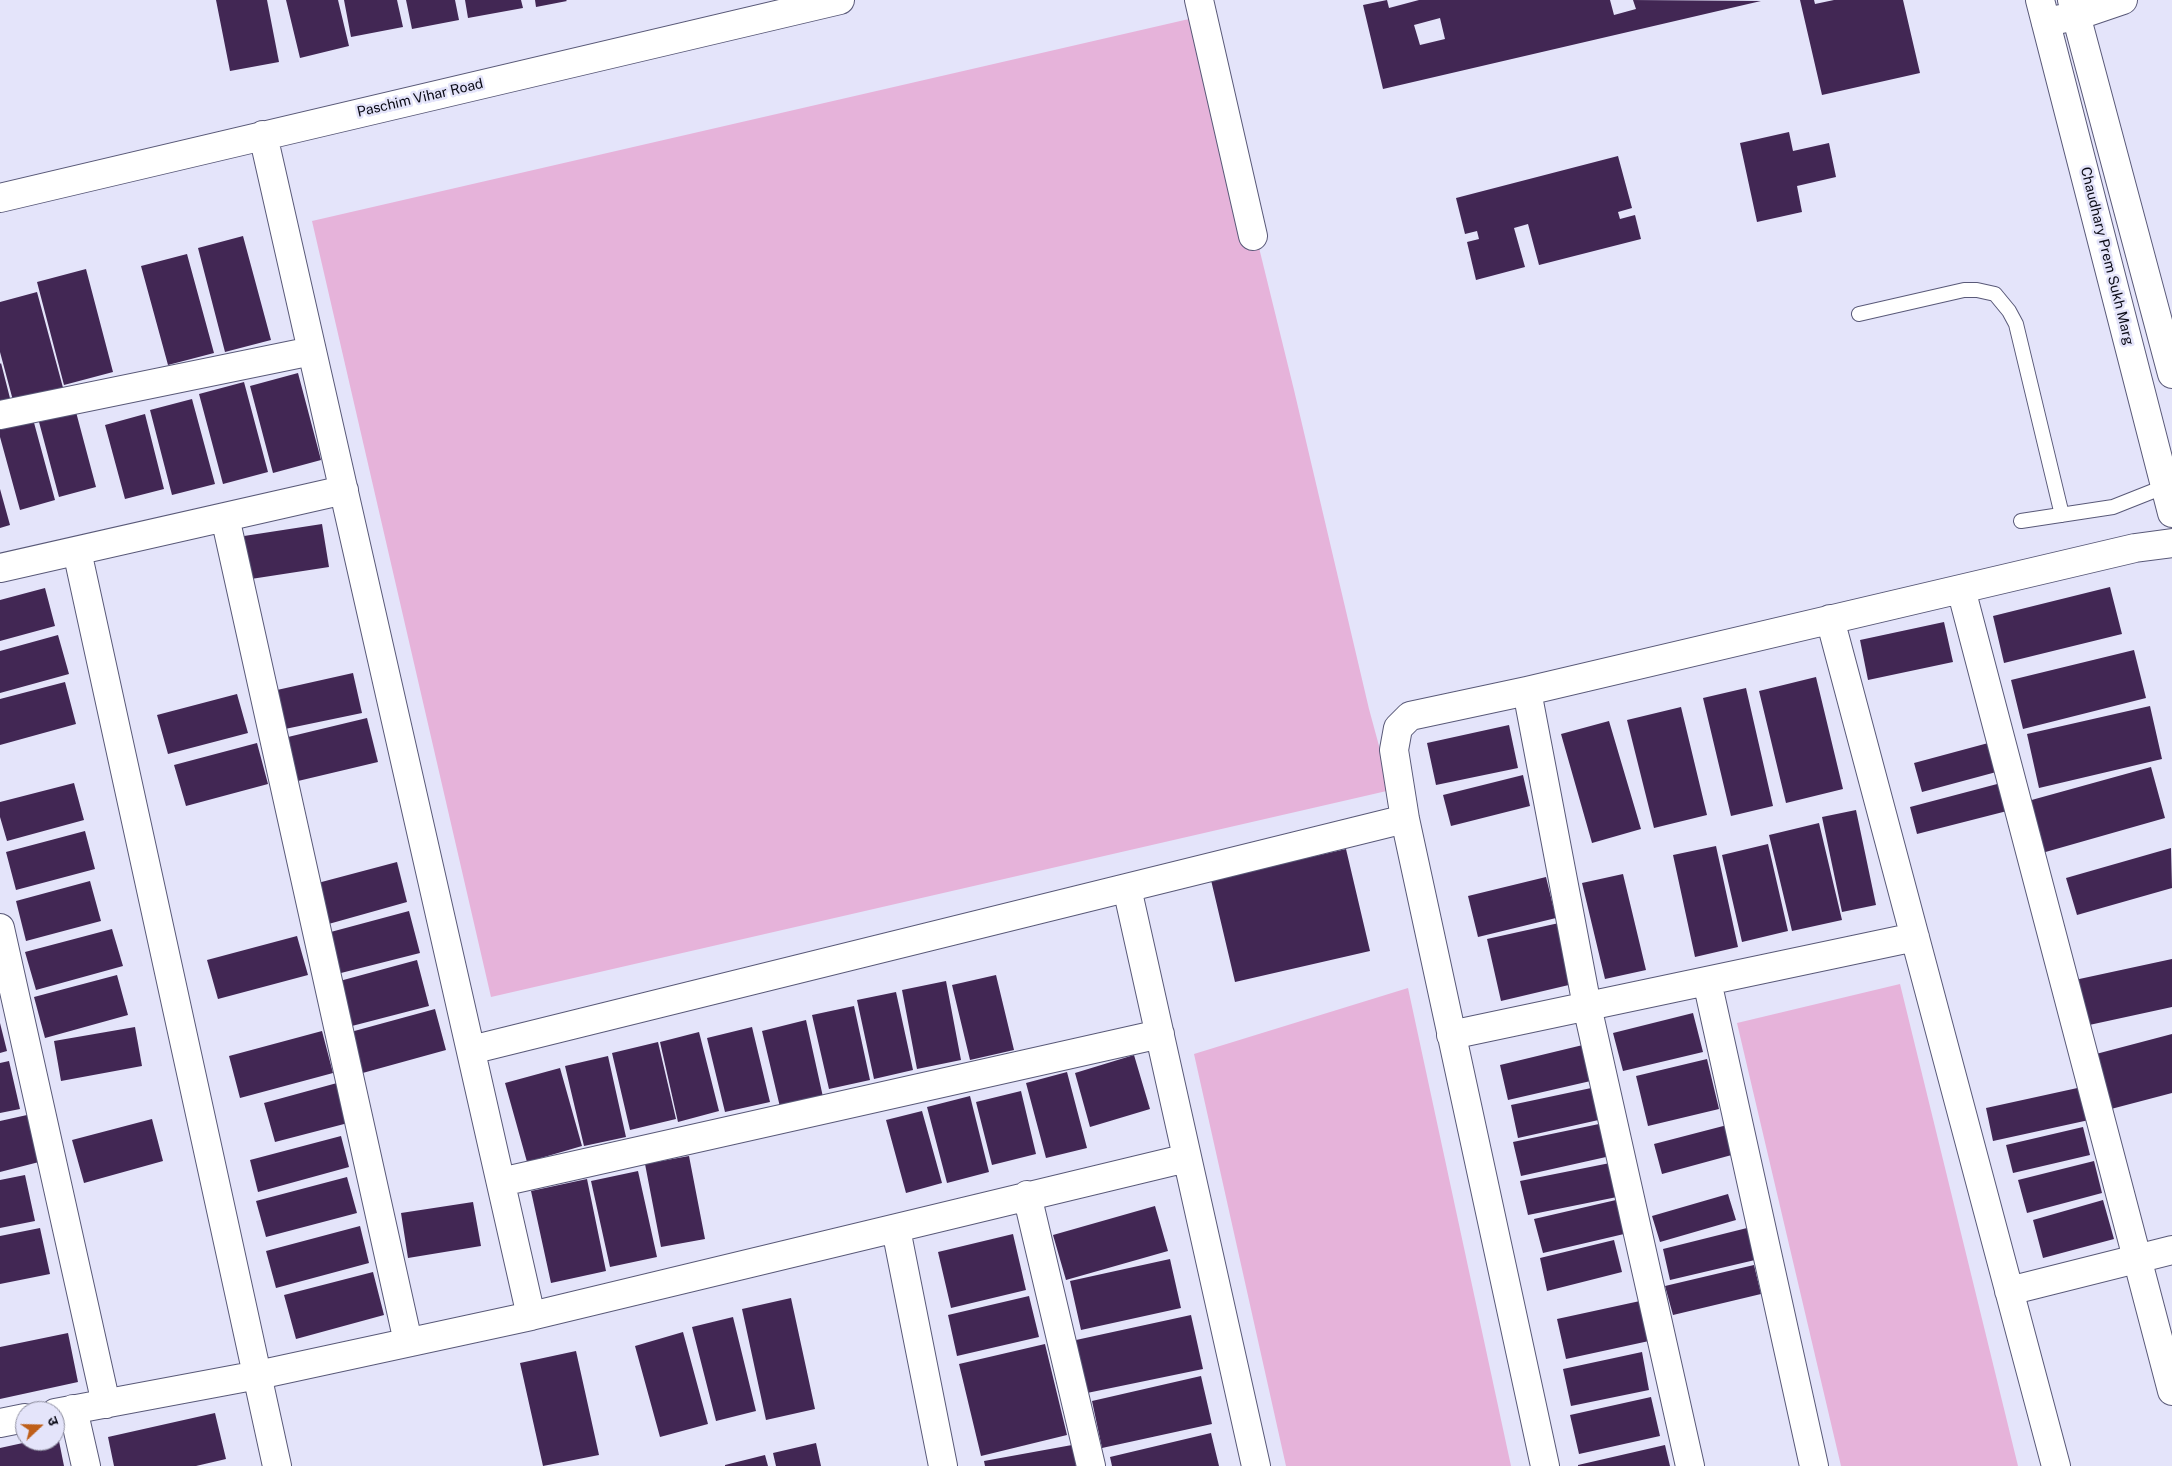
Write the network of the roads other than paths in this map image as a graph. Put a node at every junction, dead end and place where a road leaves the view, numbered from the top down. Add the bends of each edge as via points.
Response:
1 (840, 0) edge
2 (1199, 0) edge
3 (2123, 0) edge
4 (2074, 8) edge
5 (2043, 11) edge
6 (263, 135) junction
7 (0, 198) edge
8 (1253, 236) dead end
9 (1859, 314) dead end
10 (312, 352) junction
11 (2172, 374) edge
12 (2172, 380) edge
13 (2141, 389) junction
14 (0, 415) edge
15 (2166, 486) junction
16 (344, 490) junction
17 (2172, 514) edge
18 (2062, 515) junction
19 (225, 517) junction
20 (2021, 521) dead end
21 (2172, 543) edge
22 (78, 551) junction
23 (0, 568) edge
24 (1961, 589) junction
25 (1830, 619) junction
26 (1528, 690) junction
27 (1404, 819) junction
28 (1127, 888) junction
29 (0, 928) edge
30 (1915, 937) junction
31 (1707, 981) junction
32 (1587, 1006) junction
33 (1160, 1034) junction
34 (1451, 1035) junction
35 (471, 1050) junction
36 (1187, 1158) junction
37 (501, 1182) junction
38 (1026, 1195) junction
39 (896, 1228) junction
40 (2172, 1250) edge
41 (2137, 1259) junction
42 (2009, 1291) junction
43 (531, 1316) junction
44 (408, 1342) junction
45 (258, 1375) junction
46 (2172, 1391) edge
47 (106, 1404) junction
48 (65, 1411) edge
49 (65, 1414) edge
50 (15, 1420) edge
51 (0, 1423) edge
52 (86, 1466) edge
53 (277, 1466) edge
54 (943, 1466) edge
55 (1091, 1466) edge
56 (1256, 1466) edge
57 (1545, 1466) edge
58 (1690, 1466) edge
59 (1814, 1466) edge
60 (2056, 1466) edge

1 - 6 street, Paschim Vihar Road
2 - 8 street
3 - 4 street
4 - 5 street
4 - 11 street
5 - 13 street, Chaudhary Prem Sukh Marg
6 - 7 street, Paschim Vihar Road
6 - 10 street
9 - 18 lane via 1964,290 1995,294 2016,324
10 - 14 street
10 - 16 street
12 - 13 street
13 - 15 street, Chaudhary Prem Sukh Marg
15 - 17 street, Chaudhary Prem Sukh Marg
15 - 18 lane via 2113,507
16 - 19 street
16 - 35 street
18 - 20 lane
19 - 22 street
19 - 44 street
21 - 24 street via 2135,548
22 - 23 street
22 - 45 street
24 - 25 street
24 - 41 street
25 - 26 street
25 - 30 street
26 - 27 street via 1410,716 1398,728 1394,750
26 - 32 street
27 - 28 street
27 - 34 street
28 - 33 street
28 - 35 street
29 - 47 street
30 - 31 street
30 - 42 street
31 - 32 street
31 - 59 street
32 - 34 street
32 - 58 street
33 - 36 street
33 - 37 street
34 - 57 street
35 - 37 street
36 - 38 street
36 - 56 street
37 - 43 street
38 - 39 street
38 - 55 street
39 - 43 street
39 - 54 street
40 - 41 street
41 - 42 street
41 - 46 street
42 - 60 street
43 - 44 street
44 - 45 street
45 - 47 street
45 - 53 street
47 - 48 street
49 - 52 street
50 - 51 street

